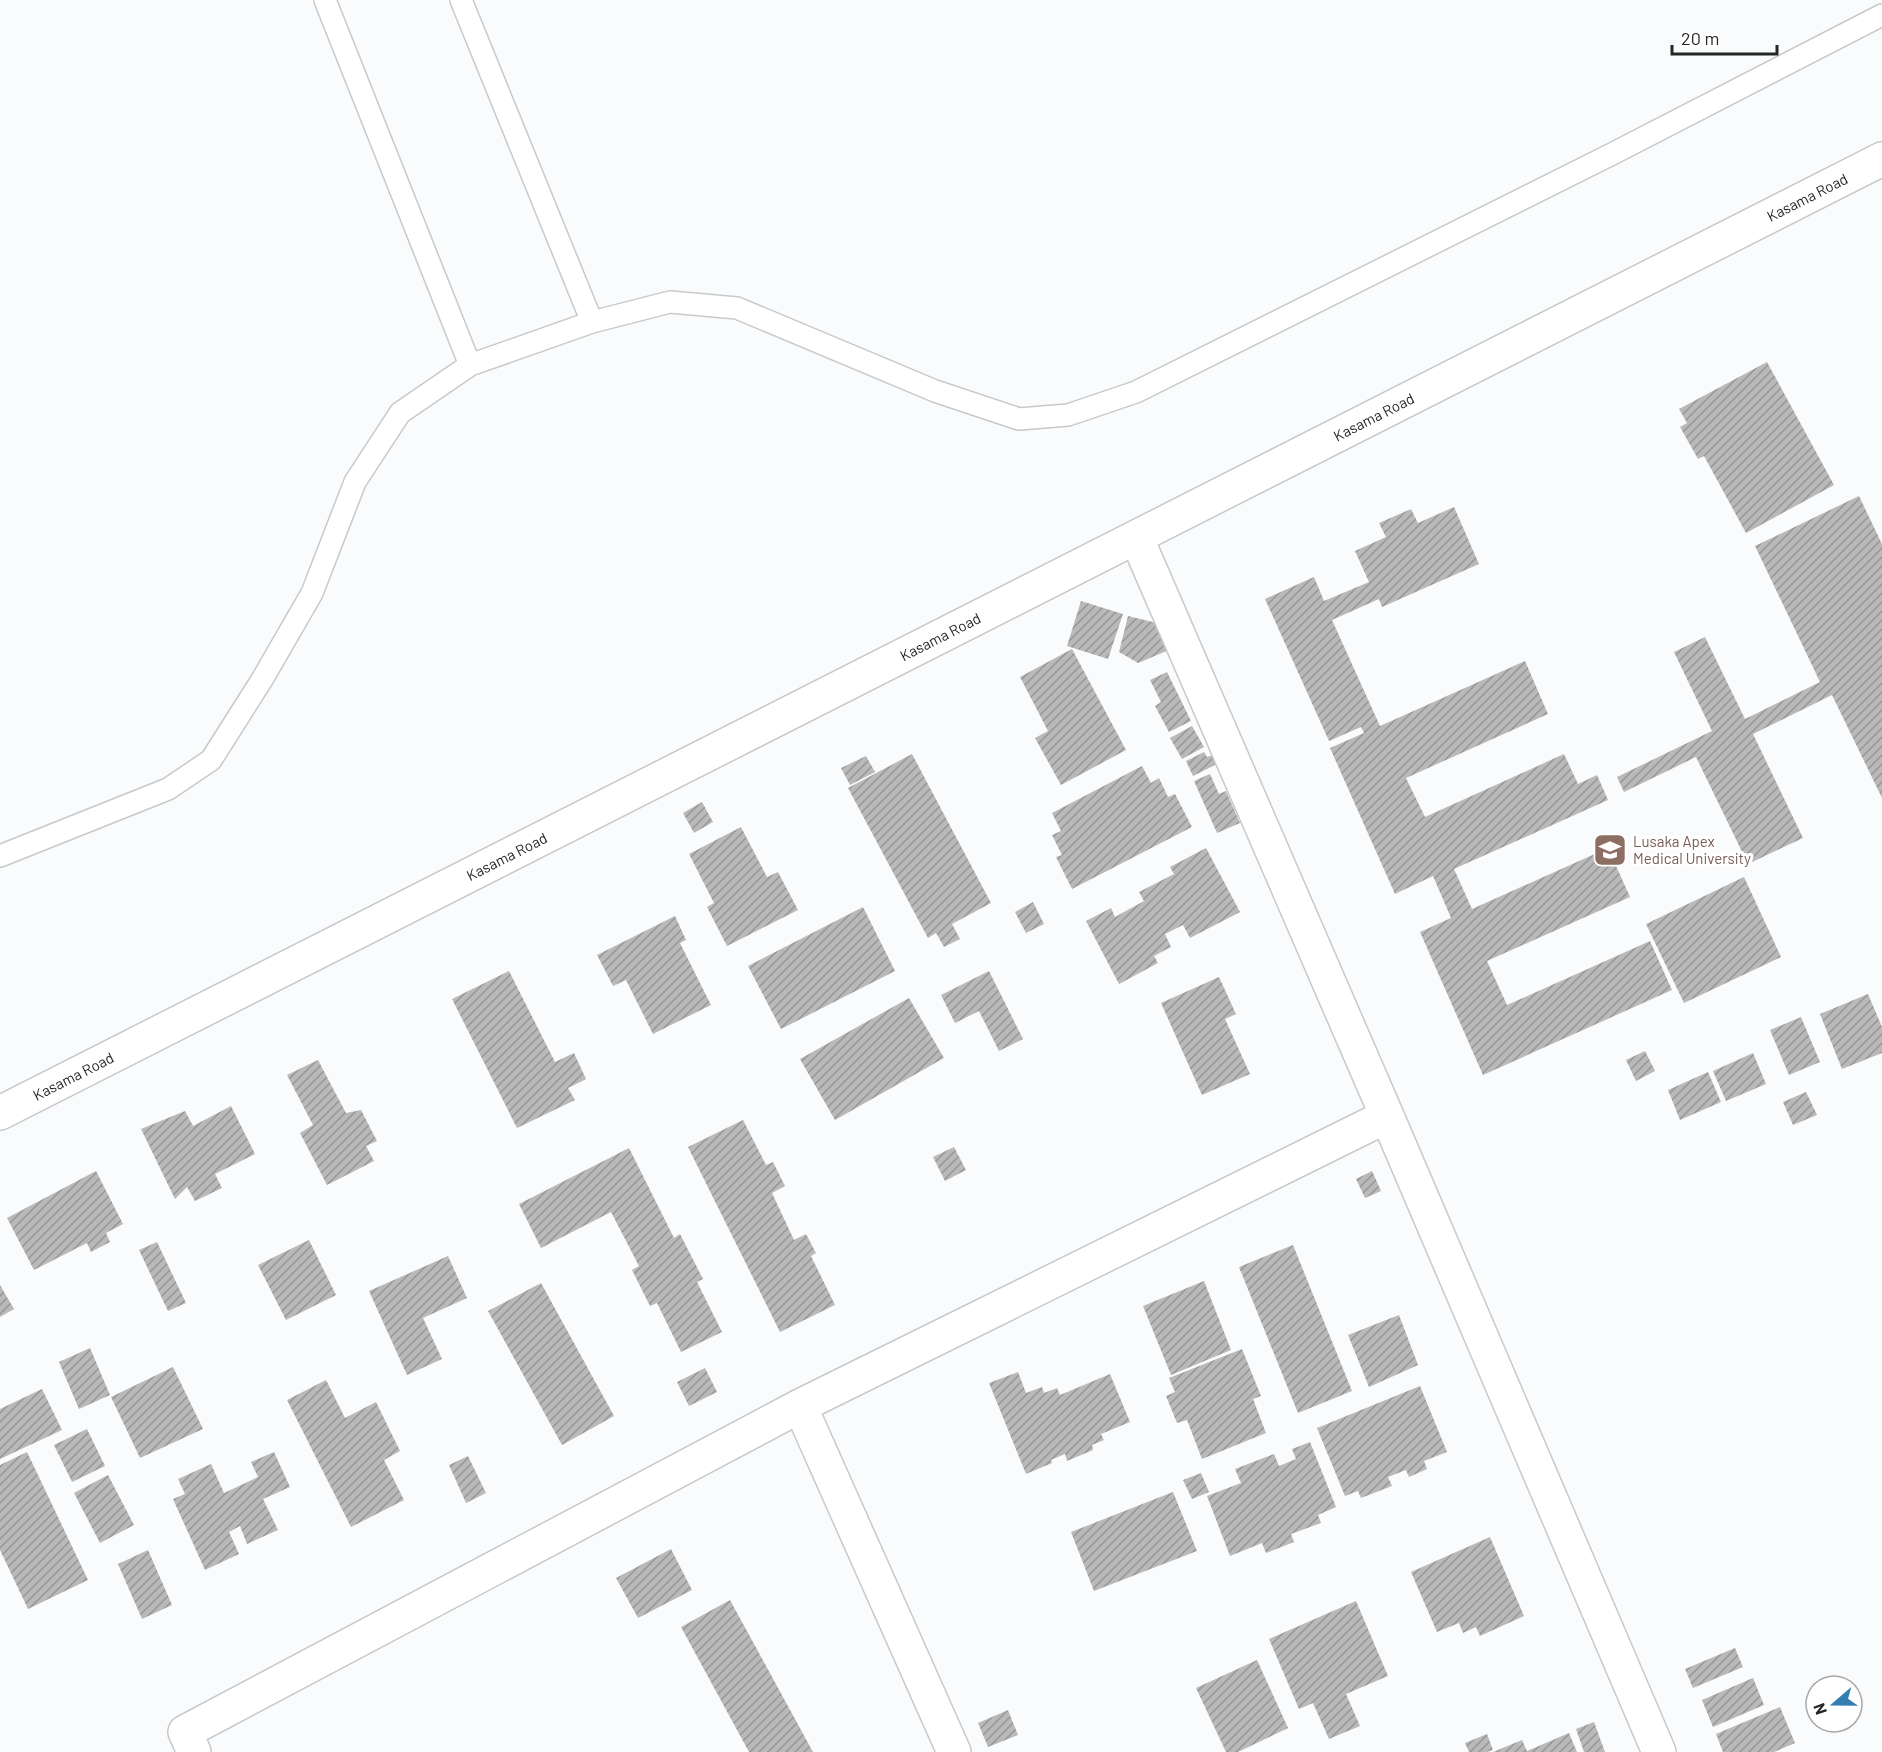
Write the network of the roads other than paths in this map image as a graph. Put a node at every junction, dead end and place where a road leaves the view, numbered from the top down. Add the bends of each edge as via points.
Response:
1 (325, 0) edge
2 (461, 0) edge
3 (1882, 15) edge
4 (1882, 159) edge
5 (592, 322) junction
6 (470, 365) junction
7 (1137, 538) junction
8 (0, 856) edge
9 (0, 1113) edge
10 (1387, 1116) junction
11 (800, 1406) junction
12 (194, 1752) edge
13 (954, 1752) edge
14 (1659, 1752) edge

1 - 6 lane
2 - 5 lane
3 - 5 lane via 1136,392 1068,415 1019,419 935,391 737,308 670,302
4 - 7 street, Kasama Road
5 - 6 lane
6 - 8 lane via 400,413 355,482 312,593 211,760 168,789
7 - 9 street, Kasama Road
7 - 10 street
10 - 11 street
10 - 14 street
11 - 12 street via 185,1732
11 - 13 street

